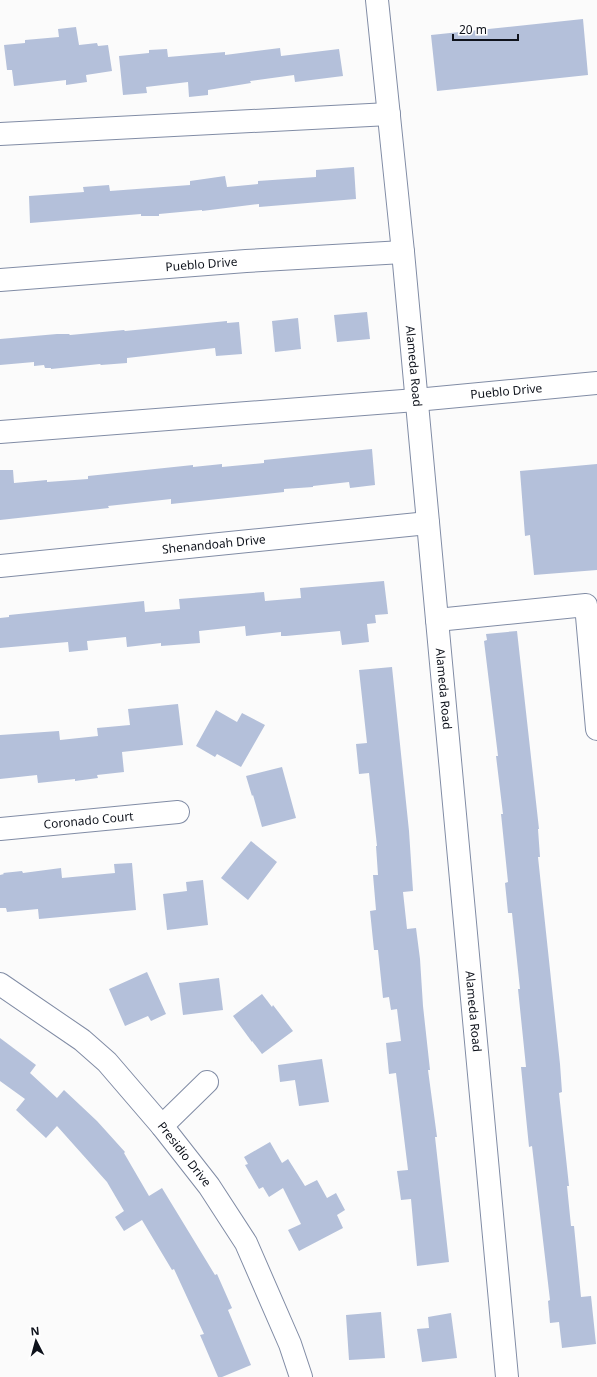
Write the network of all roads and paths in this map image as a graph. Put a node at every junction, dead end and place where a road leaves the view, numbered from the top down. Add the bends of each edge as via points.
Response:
1 (377, 0) edge
2 (389, 114) junction
3 (0, 134) edge
4 (403, 252) junction
5 (0, 280) edge
6 (597, 382) edge
7 (416, 400) junction
8 (0, 432) edge
9 (428, 523) junction
10 (0, 566) edge
11 (591, 604) edge
12 (437, 620) junction
13 (597, 729) edge
14 (178, 812) dead end
15 (0, 829) edge
16 (0, 984) edge
17 (208, 1082) dead end
18 (162, 1126) junction
19 (301, 1377) edge
20 (507, 1377) edge

1 - 2 street, Alameda Road
2 - 3 street
2 - 4 street, Alameda Road
4 - 5 street, Pueblo Drive
4 - 7 street, Alameda Road
6 - 7 street, Pueblo Drive
7 - 8 street, Pueblo Drive
7 - 9 street, Alameda Road
9 - 10 street, Shenandoah Drive
9 - 12 street, Alameda Road
11 - 12 street
11 - 13 street
12 - 20 street, Alameda Road
14 - 15 street, Coronado Court
16 - 18 street, Presidio Drive via 82,1040 107,1062
17 - 18 street
18 - 19 street, Presidio Drive via 209,1186 246,1243 290,1344

